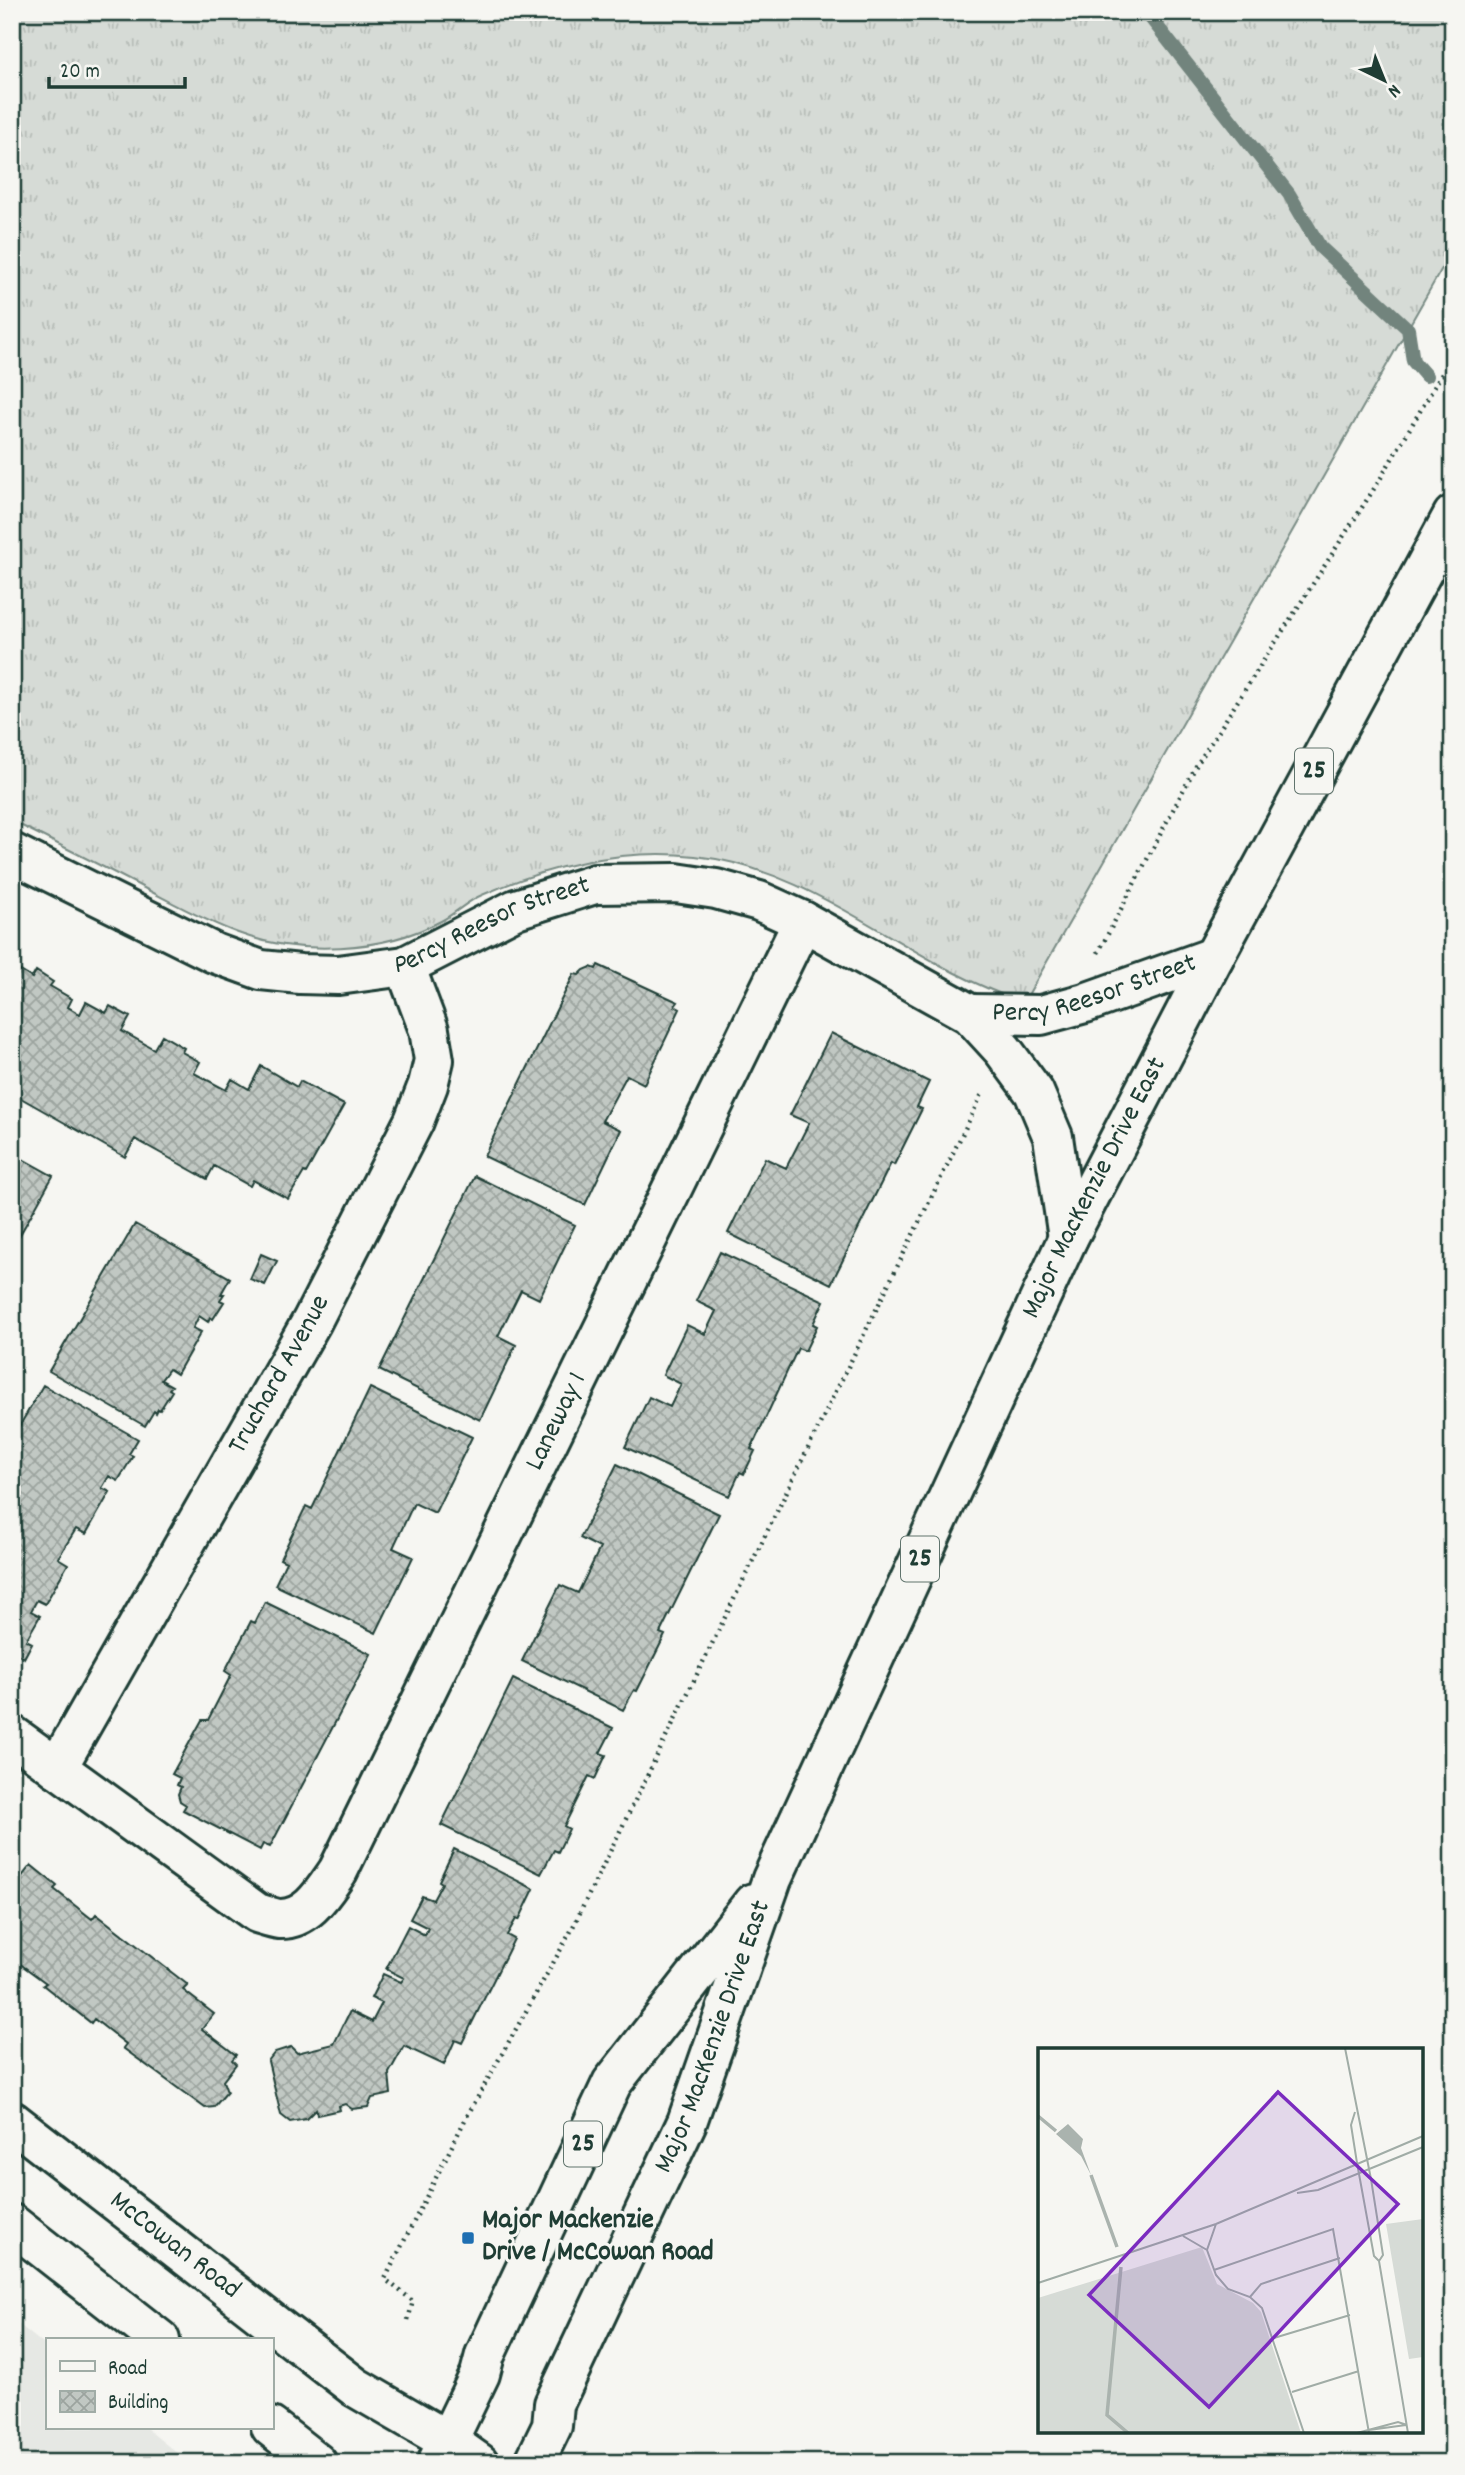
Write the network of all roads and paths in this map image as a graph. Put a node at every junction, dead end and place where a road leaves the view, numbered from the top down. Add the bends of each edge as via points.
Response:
1 (1453, 355) edge
2 (1453, 515) edge
3 (12, 853) edge
4 (803, 921) junction
5 (1214, 957) junction
6 (1089, 961) dead end
7 (405, 966) junction
8 (970, 1014) junction
9 (991, 1084) dead end
10 (1068, 1238) junction
11 (12, 1735) edge
12 (57, 1768) junction
13 (772, 1879) junction
14 (12, 2121) edge
15 (12, 2224) edge
16 (408, 2320) dead end
17 (157, 2338) edge
18 (273, 2429) edge
19 (442, 2452) edge
20 (317, 2463) edge
21 (479, 2463) edge
22 (534, 2463) edge

1 - 6 path via 1379,481 1196,766 1098,953
2 - 5 street, Major MacKenzie Drive East / 25
3 - 7 street, Percy Reesor Street via 214,953 261,970 338,975
4 - 7 street, Percy Reesor Street via 759,901 716,889 676,883 595,884 516,909
4 - 8 street, Percy Reesor Street
4 - 12 street, Laneway 1 via 338,1871 317,1901 299,1915 280,1919 257,1913
5 - 8 street, Percy Reesor Street via 1041,1015
5 - 10 street, Major MacKenzie Drive East / 25
7 - 12 street, Truchard Avenue via 429,1030 434,1060 414,1121 312,1321
8 - 10 street, Percy Reesor Street via 1034,1092 1053,1138
9 - 16 path via 570,1933 466,2118 385,2279 413,2301
10 - 13 street, Major MacKenzie Drive East / 25
11 - 12 street
13 - 19 street, Major MacKenzie Drive East / 25 via 612,2083
13 - 22 street, Major MacKenzie Drive East / 25 via 687,2122 555,2404 552,2426
14 - 19 street, McCowan Road
15 - 17 street
18 - 20 street
19 - 21 street, McCowan Road

